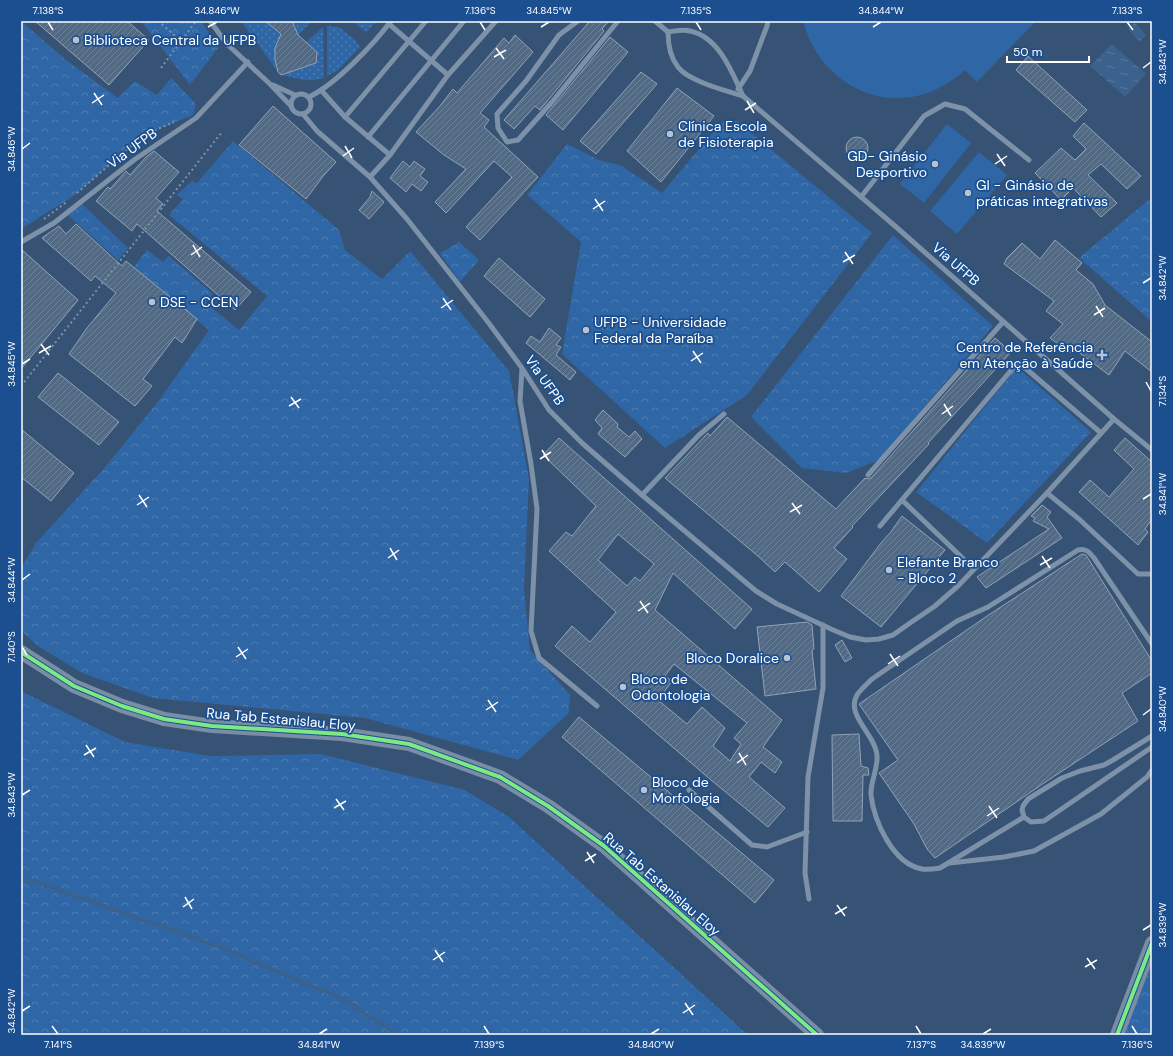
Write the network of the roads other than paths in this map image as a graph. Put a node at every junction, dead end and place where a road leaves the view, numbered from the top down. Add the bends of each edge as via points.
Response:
1 (210, 21) edge
2 (426, 21) edge
3 (464, 21) edge
4 (496, 21) edge
5 (578, 21) edge
6 (618, 21) edge
7 (655, 21) edge
8 (768, 21) edge
9 (390, 22) edge
10 (668, 32) junction
11 (410, 41) junction
12 (432, 60) junction
13 (248, 62) junction
14 (448, 75) junction
15 (270, 84) junction
16 (739, 88) junction
17 (321, 90) junction
18 (735, 94) junction
19 (295, 95) junction
20 (743, 96) junction
21 (309, 97) junction
22 (291, 106) junction
23 (303, 114) junction
24 (345, 117) junction
25 (368, 137) junction
26 (390, 155) junction
27 (1029, 160) dead end
28 (370, 177) junction
29 (861, 197) junction
30 (21, 242) edge
31 (1004, 322) junction
32 (522, 368) junction
33 (724, 414) dead end
34 (1114, 419) junction
35 (1101, 433) junction
36 (1152, 450) edge
37 (868, 476) dead end
38 (1047, 493) junction
39 (642, 494) junction
40 (902, 500) junction
41 (880, 526) dead end
42 (974, 569) junction
43 (1152, 574) edge
44 (823, 626) junction
45 (1152, 644) edge
46 (21, 652) edge
47 (597, 706) dead end
48 (1152, 736) edge
49 (1152, 747) edge
50 (1152, 770) edge
51 (689, 790) dead end
52 (1024, 817) junction
53 (807, 832) junction
54 (947, 863) junction
55 (809, 899) dead end
56 (1152, 943) edge
57 (1117, 1034) edge
58 (817, 1035) edge

1 - 13 lane via 227,44
2 - 11 lane
3 - 12 lane
4 - 14 lane
5 - 6 lane via 559,35 526,81 497,114 498,128 507,142 518,140
7 - 10 lane
8 - 16 lane via 750,71
9 - 11 lane
9 - 17 lane via 349,66
10 - 16 lane, Via UFPB via 689,30 702,35 712,43 733,74
10 - 18 lane, Via UFPB via 670,52 678,69 688,76
11 - 12 lane
11 - 24 lane
12 - 14 lane
12 - 25 lane
13 - 15 lane
13 - 30 lane, Via UFPB via 196,118 134,160 54,223
14 - 26 lane
15 - 19 lane
15 - 22 lane
16 - 18 lane
16 - 20 lane, Via UFPB
17 - 21 lane
17 - 24 lane
18 - 20 lane, Via UFPB
19 - 21 lane via 301,93
19 - 22 lane
20 - 29 lane, Via UFPB
21 - 23 lane via 311,108
22 - 23 lane via 294,111
23 - 28 lane, Via UFPB via 317,131
24 - 25 lane
25 - 26 lane
26 - 28 lane
27 - 29 lane via 965,109 945,104 924,116
28 - 32 lane, Via UFPB via 407,219
29 - 31 lane, Via UFPB
31 - 34 lane, Via UFPB
31 - 37 lane
32 - 39 lane, Via UFPB via 549,410 582,443
32 - 47 lane via 520,400 538,509 531,631 539,658
33 - 39 lane via 699,435
34 - 35 lane, Via UFPB
34 - 36 lane, Via UFPB
35 - 38 lane, Via UFPB
35 - 40 lane via 1019,365 1014,367
38 - 42 lane, Via UFPB
38 - 43 lane via 1138,574
39 - 44 lane, Via UFPB via 756,591
40 - 41 lane
40 - 42 lane
42 - 44 lane, Via UFPB via 935,606 893,635 866,640
44 - 53 lane via 824,688 808,777
45 - 54 lane via 1094,558 1083,549 988,607 957,621 872,679 860,691 856,696 855,708 862,726 873,741 877,755 871,793 880,828 898,855 911,865 930,870
46 - 58 street, Rua Tab Estanislau Eloy via 74,686 122,706 164,719 212,726 342,734 408,744 500,777 548,806 604,846
48 - 52 lane via 1104,765 1062,778 1028,799 1022,810
49 - 52 lane via 1044,820 1030,822
50 - 54 lane via 1147,777 1101,814 1034,851
51 - 53 lane via 752,844 767,847
52 - 54 lane
53 - 55 lane via 805,873
56 - 57 street

